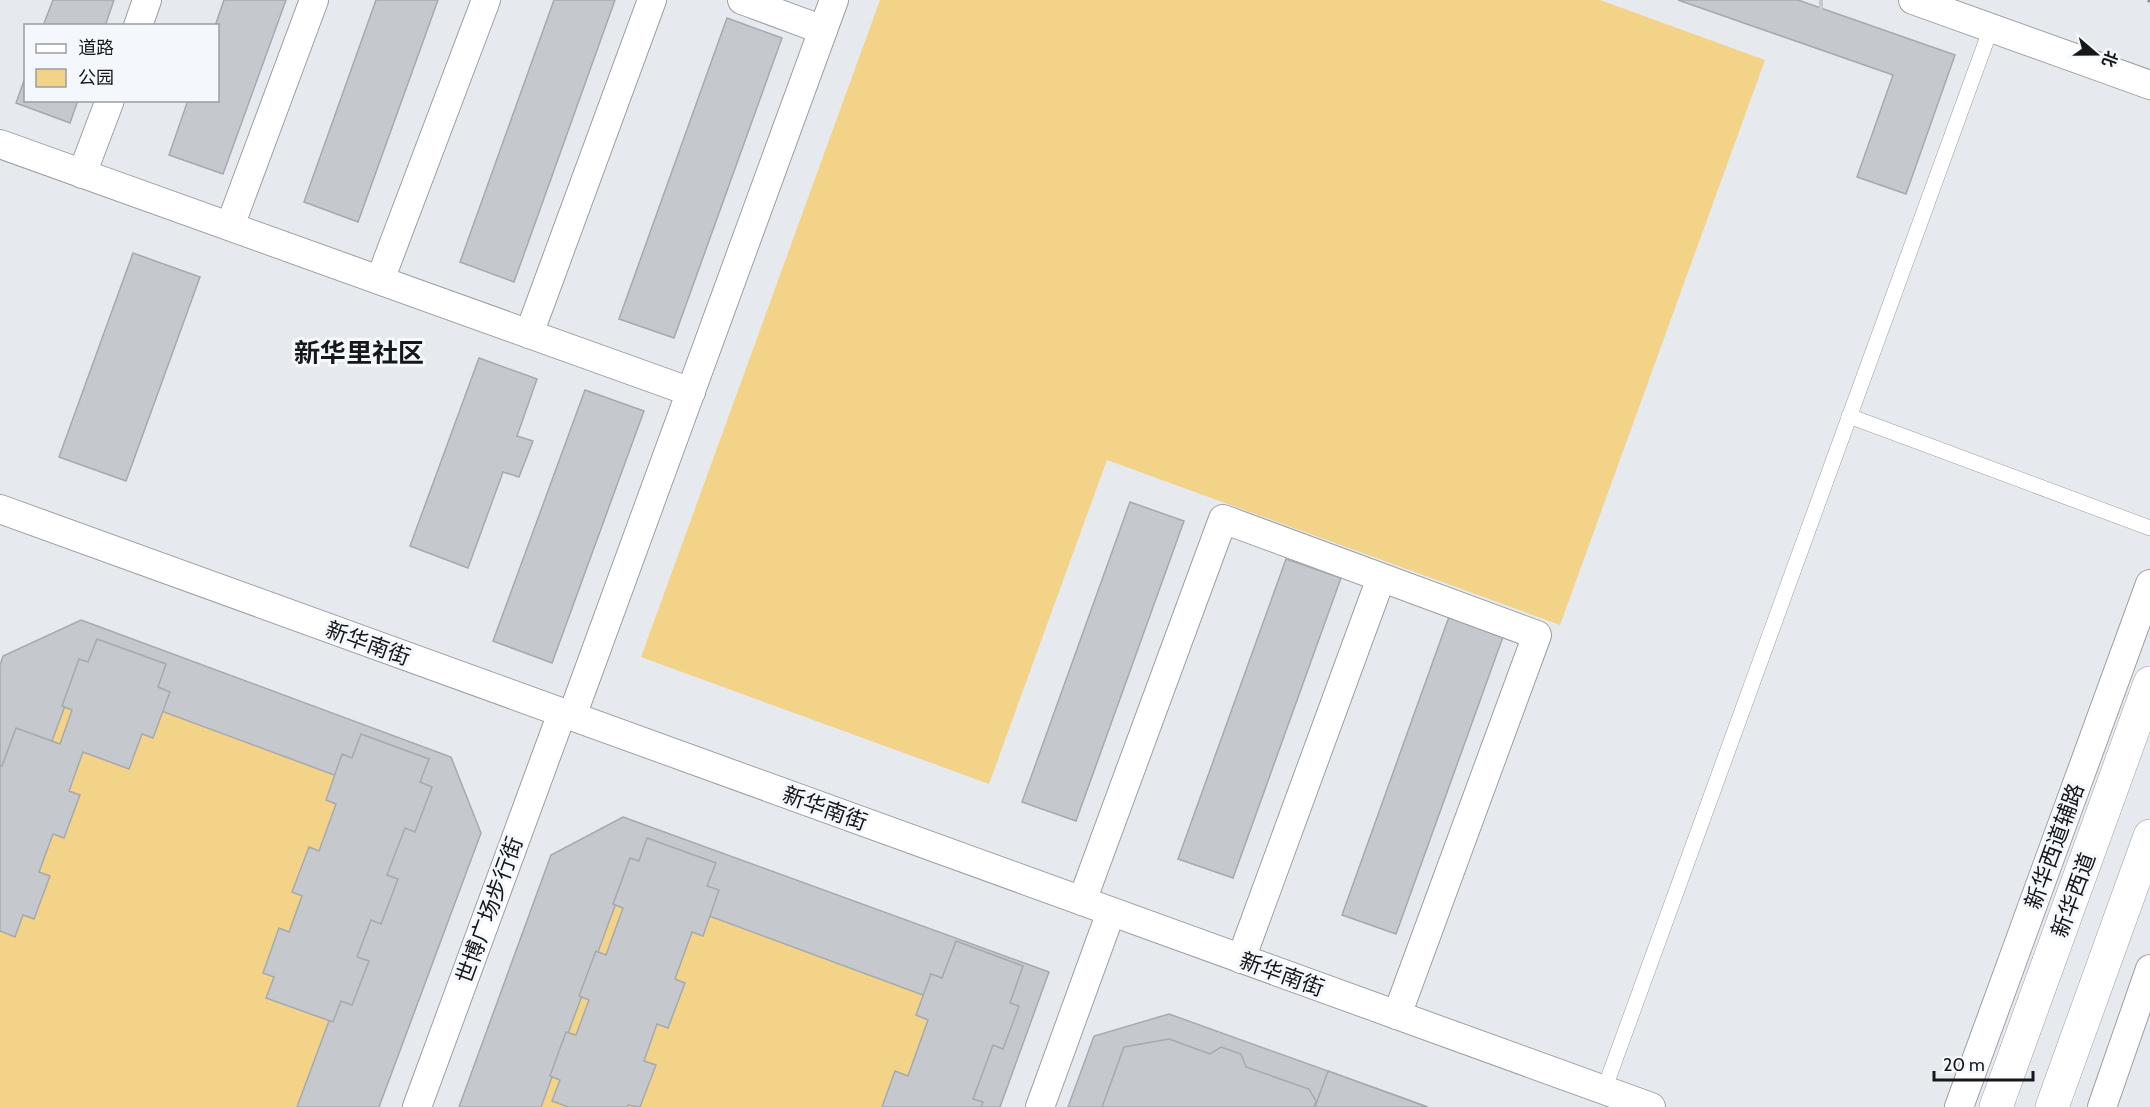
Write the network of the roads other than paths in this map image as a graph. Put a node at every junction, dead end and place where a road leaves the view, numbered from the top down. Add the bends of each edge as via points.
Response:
1 (147, 0) edge
2 (314, 0) edge
3 (486, 0) edge
4 (652, 0) edge
5 (742, 0) edge
6 (834, 0) edge
7 (1913, 0) edge
8 (1958, 0) edge
9 (139, 24) edge
10 (1990, 28) junction
11 (824, 30) junction
12 (2150, 85) edge
13 (109, 102) edge
14 (0, 144) edge
15 (82, 174) junction
16 (230, 226) junction
17 (380, 280) junction
18 (529, 334) junction
19 (691, 392) junction
20 (1849, 416) junction
21 (0, 509) edge
22 (2150, 528) edge
23 (1382, 578) junction
24 (2150, 584) edge
25 (2150, 682) edge
26 (567, 714) junction
27 (2150, 836) edge
28 (1082, 901) junction
29 (1111, 912) junction
30 (1241, 958) junction
31 (2150, 969) edge
32 (1397, 1015) junction
33 (1604, 1090) junction
34 (417, 1107) edge
35 (1040, 1107) edge
36 (1651, 1107) edge
37 (1959, 1107) edge
38 (1996, 1107) edge
39 (2052, 1107) edge
40 (2102, 1107) edge

1 - 9 street
2 - 16 street
3 - 17 street
4 - 18 street
5 - 11 street
6 - 11 street, 世博广场步行街
7 - 10 street
8 - 10 street
10 - 12 street
10 - 20 lane
11 - 19 street, 世博广场步行街
13 - 15 street
14 - 15 street
15 - 16 street
16 - 17 street
17 - 18 street
18 - 19 street
19 - 26 street, 世博广场步行街
20 - 22 lane
20 - 33 lane
21 - 26 street, 新华南街
23 - 28 street via 1223,519
23 - 30 street
23 - 32 street via 1537,635
24 - 37 street, 新华西道辅路
25 - 38 main road, 新华西道
26 - 28 street, 新华南街
26 - 34 street, 世博广场步行街
27 - 39 main road
28 - 29 street, 新华南街
29 - 30 street, 新华南街
29 - 35 street
30 - 32 street, 新华南街
31 - 40 street
32 - 33 street, 新华南街
33 - 36 street, 新华南街

